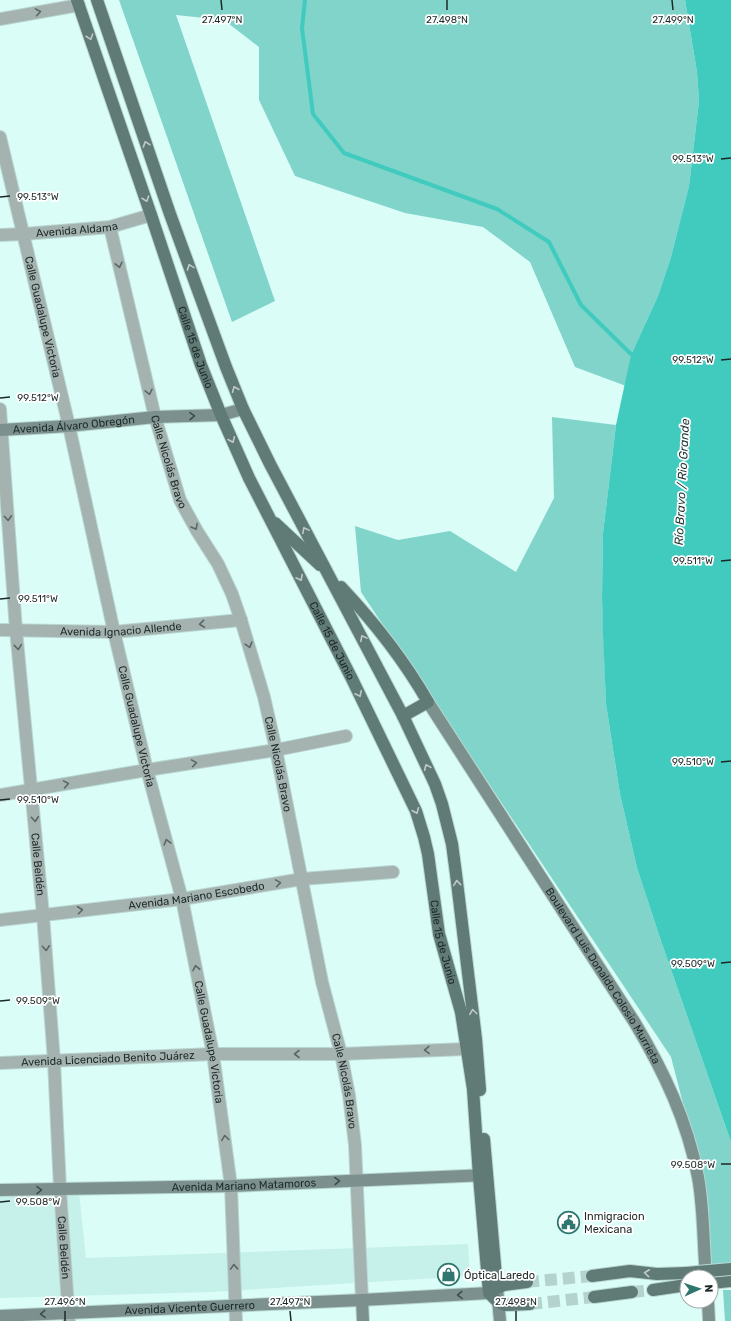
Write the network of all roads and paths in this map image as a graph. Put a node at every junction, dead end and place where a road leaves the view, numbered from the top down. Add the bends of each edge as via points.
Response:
1 (97, 0) edge
2 (78, 2) edge
3 (0, 19) edge
4 (0, 139) edge
5 (151, 215) junction
6 (110, 227) junction
7 (24, 234) junction
8 (0, 235) edge
9 (0, 409) edge
10 (243, 409) junction
11 (221, 416) junction
12 (155, 417) junction
13 (69, 426) junction
14 (1, 430) edge
15 (270, 518) junction
16 (331, 577) junction
17 (241, 620) junction
18 (0, 630) edge
19 (16, 630) junction
20 (114, 632) junction
21 (428, 702) junction
22 (403, 716) junction
23 (346, 736) dead end
24 (276, 750) junction
25 (147, 770) junction
26 (32, 790) junction
27 (0, 795) edge
28 (393, 872) dead end
29 (302, 879) junction
30 (182, 899) junction
31 (43, 914) junction
32 (0, 920) edge
33 (476, 1039) junction
34 (466, 1049) junction
35 (213, 1054) junction
36 (341, 1054) junction
37 (54, 1060) junction
38 (0, 1062) edge
39 (483, 1176) junction
40 (357, 1180) junction
41 (231, 1186) junction
42 (60, 1189) junction
43 (0, 1190) edge
44 (705, 1269) edge
45 (731, 1269) edge
46 (719, 1272) edge
47 (592, 1276) tunnel mouth
48 (679, 1278) edge
49 (679, 1281) edge
50 (731, 1281) edge
51 (527, 1282) tunnel mouth
52 (719, 1282) edge
53 (493, 1290) junction
54 (653, 1290) tunnel mouth
55 (632, 1292) tunnel mouth
56 (594, 1297) tunnel mouth
57 (362, 1300) junction
58 (498, 1302) junction
59 (530, 1304) tunnel mouth
60 (235, 1306) junction
61 (708, 1309) edge
62 (0, 1316) edge
63 (68, 1317) edge
64 (236, 1321) edge
65 (363, 1321) edge
66 (500, 1321) edge
67 (709, 1321) edge

10 -> 1 main road, Calle 15 de Junio via 173,221
3 -> 2 street
2 -> 5 main road, Calle 15 de Junio
4 - 7 street, Calle Guadalupe Victoria
5 - 6 street, Avenida Aldama
5 - 11 main road, Calle 15 de Junio via 201,365
6 - 7 street, Avenida Aldama
6 -> 12 street, Calle Nicolás Bravo
7 - 8 street, Avenida Aldama
7 - 13 street, Calle Guadalupe Victoria
9 - 14 street, Calle Beldén
10 - 11 main road, Avenida Álvaro Obregón
16 -> 10 main road, Calle 15 de Junio
12 -> 11 main road, Avenida Álvaro Obregón
11 -> 15 main road, Calle 15 de Junio
12 - 13 main road, Avenida Álvaro Obregón
12 -> 17 street, Calle Nicolás Bravo via 180,500 218,564
13 - 14 main road, Avenida Álvaro Obregón
13 - 20 street, Calle Guadalupe Victoria
14 -> 19 street, Calle Beldén
15 - 16 main road
15 -> 34 main road, Calle 15 de Junio via 416,811 428,854 439,934 460,1012
16 - 21 main road via 383,635
22 -> 16 main road, Calle 15 de Junio
17 -> 20 street, Avenida Ignacio Allende
17 -> 24 street, Calle Nicolás Bravo via 264,697
18 - 19 street, Avenida Ignacio Allende
19 - 20 street, Avenida Ignacio Allende
19 -> 26 street, Calle Beldén
20 - 25 street, Calle Guadalupe Victoria
21 - 22 main road
21 - 44 main road, Boulevard Luis Donaldo Colosio Murrieta via 635,1023 664,1075 689,1139 698,1178
33 -> 22 main road, Calle 15 de Junio via 450,836 434,784
23 - 24 street
25 -> 24 street
24 - 29 street, Calle Nicolás Bravo
26 -> 25 street
30 -> 25 street, Calle Guadalupe Victoria
26 - 27 street
26 -> 31 street, Calle Beldén
28 - 29 street, Avenida Mariano Escobedo
30 -> 29 street, Avenida Mariano Escobedo
29 - 36 street, Calle Nicolás Bravo via 322,982
31 -> 30 street, Avenida Mariano Escobedo
35 -> 30 street, Calle Guadalupe Victoria
31 - 32 street, Avenida Mariano Escobedo
31 -> 37 street, Calle Beldén
33 - 34 street
33 - 39 main road, Calle 15 de Junio
34 -> 36 street, Avenida Licenciado Benito Juárez
34 - 39 main road, Calle 15 de Junio
36 -> 35 street, Avenida Licenciado Benito Juárez
35 - 37 street, Avenida Licenciado Benito Juárez
41 -> 35 street, Calle Guadalupe Victoria
36 - 40 street, Calle Nicolás Bravo via 349,1095
37 - 38 street, Avenida Licenciado Benito Juárez
37 - 42 street, Calle Beldén
39 - 40 main road, Avenida Mariano Matamoros
39 - 53 main road, Calle 15 de Junio
41 -> 40 main road, Avenida Mariano Matamoros
40 - 57 street, Calle Nicolás Bravo
41 - 42 main road, Avenida Mariano Matamoros
60 -> 41 street, Calle Guadalupe Victoria
43 -> 42 main road, Avenida Mariano Matamoros
42 - 63 street, Calle Beldén
45 - 46 main road, bridge
48 -> 47 main road via 630,1271
49 - 54 main road
50 - 52 main road
51 - 53 main road via 504,1285
53 -> 57 main road, Avenida Vicente Guerrero
53 - 58 main road, Calle 15 de Junio
55 - 56 main road
57 - 60 main road, Avenida Vicente Guerrero
57 - 65 main road, Calle Nicolás Bravo
58 - 59 main road via 505,1305
58 - 66 main road, Calle 15 de Junio
60 - 63 main road, Avenida Vicente Guerrero
60 - 64 street, Calle Guadalupe Victoria
61 - 67 main road
63 -> 62 main road, Avenida Vicente Guerrero

